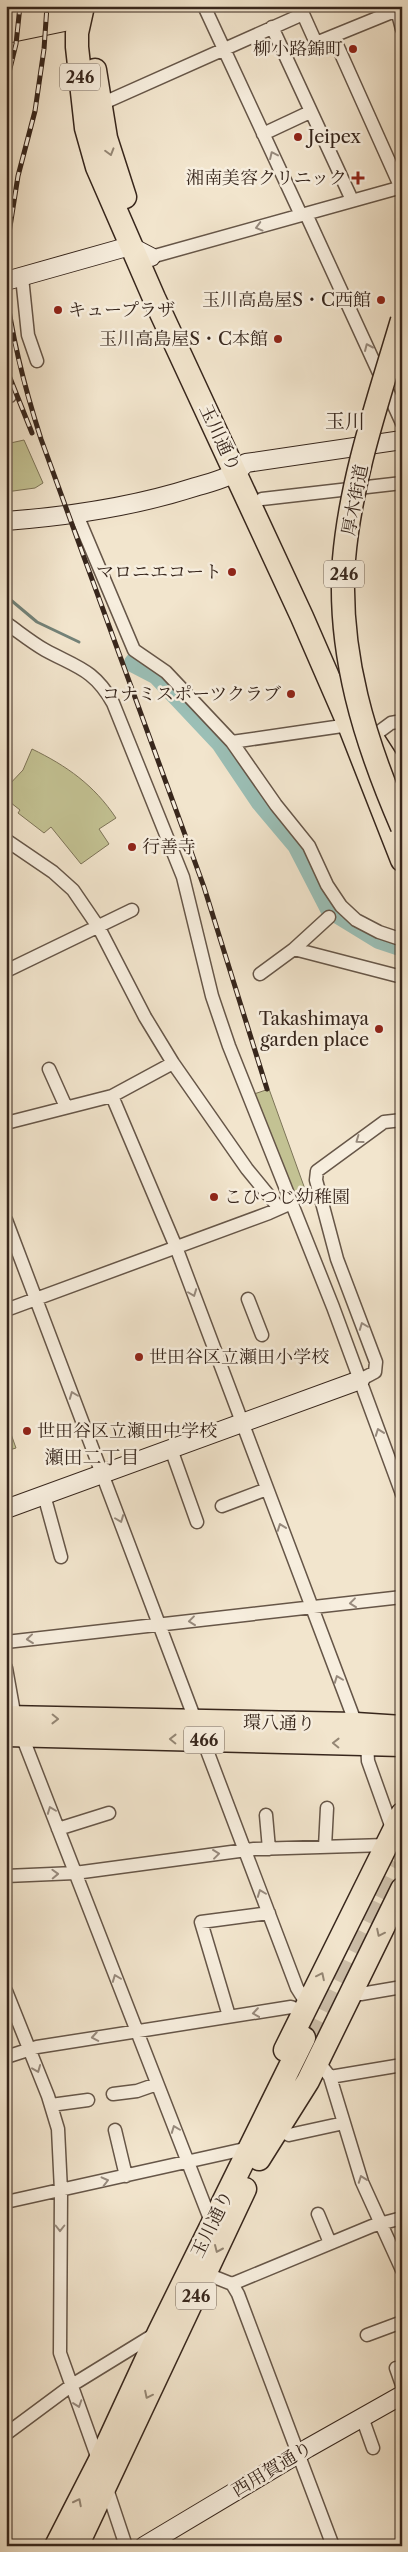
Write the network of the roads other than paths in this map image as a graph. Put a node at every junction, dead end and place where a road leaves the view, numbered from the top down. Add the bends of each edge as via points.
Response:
1 (60, 6) edge
2 (204, 6) edge
3 (82, 7) edge
4 (397, 8) edge
5 (6, 16) edge
6 (272, 27) junction
7 (402, 29) edge
8 (6, 33) edge
9 (333, 36) junction
10 (224, 49) junction
11 (99, 105) junction
12 (310, 112) junction
13 (263, 134) junction
14 (401, 188) edge
15 (352, 200) junction
16 (303, 214) junction
17 (130, 246) junction
18 (151, 257) junction
19 (14, 279) edge
20 (402, 320) edge
21 (37, 361) dead end
22 (402, 368) edge
23 (402, 423) edge
24 (402, 440) edge
25 (241, 468) junction
26 (402, 483) edge
27 (262, 499) junction
28 (77, 515) junction
29 (6, 521) edge
30 (6, 623) edge
31 (402, 721) edge
32 (349, 725) junction
33 (372, 738) junction
34 (232, 742) junction
35 (402, 784) edge
36 (402, 792) edge
37 (402, 827) edge
38 (6, 840) edge
39 (402, 860) edge
40 (132, 910) dead end
41 (330, 917) dead end
42 (99, 928) junction
43 (400, 939) dead end
44 (294, 949) junction
45 (6, 972) edge
46 (260, 974) dead end
47 (402, 977) edge
48 (173, 1063) junction
49 (48, 1069) dead end
50 (112, 1096) junction
51 (66, 1107) junction
52 (402, 1120) edge
53 (6, 1123) edge
54 (285, 1206) junction
55 (6, 1220) edge
56 (176, 1247) junction
57 (337, 1259) junction
58 (316, 1266) junction
59 (36, 1299) junction
60 (248, 1299) dead end
61 (6, 1310) edge
62 (262, 1335) dead end
63 (368, 1376) junction
64 (243, 1423) junction
65 (171, 1449) junction
66 (102, 1474) junction
67 (267, 1488) junction
68 (402, 1494) edge
69 (44, 1495) junction
70 (222, 1506) dead end
71 (6, 1509) edge
72 (197, 1522) dead end
73 (62, 1557) dead end
74 (402, 1597) edge
75 (311, 1608) junction
76 (159, 1625) junction
77 (6, 1642) edge
78 (6, 1668) edge
79 (12, 1726) edge
80 (200, 1731) junction
81 (362, 1734) junction
82 (402, 1741) edge
83 (327, 1808) dead end
84 (109, 1813) dead end
85 (266, 1815) dead end
86 (58, 1829) junction
87 (394, 1830) edge
88 (325, 1847) junction
89 (269, 1849) junction
90 (244, 1850) junction
91 (75, 1873) junction
92 (6, 1876) edge
93 (402, 1889) tunnel mouth
94 (269, 1913) junction
95 (402, 1987) edge
96 (352, 1990) junction
97 (6, 1991) edge
98 (306, 2006) junction
99 (229, 2016) junction
100 (137, 2030) junction
101 (29, 2049) junction
102 (316, 2056) junction
103 (6, 2057) edge
104 (402, 2066) edge
105 (157, 2084) junction
106 (113, 2094) dead end
107 (88, 2100) dead end
108 (52, 2105) junction
109 (344, 2123) junction
110 (278, 2129) junction
111 (114, 2130) dead end
112 (254, 2154) junction
113 (187, 2161) junction
114 (126, 2176) junction
115 (61, 2191) junction
116 (6, 2202) edge
117 (318, 2214) dead end
118 (402, 2218) edge
119 (212, 2224) junction
120 (382, 2224) junction
121 (330, 2243) junction
122 (402, 2270) edge
123 (207, 2274) junction
124 (232, 2284) junction
125 (402, 2322) edge
126 (159, 2332) junction
127 (368, 2335) dead end
128 (396, 2368) dead end
129 (72, 2385) junction
130 (402, 2385) edge
131 (402, 2395) edge
132 (362, 2417) junction
133 (6, 2434) edge
134 (373, 2448) dead end
135 (300, 2453) junction
136 (99, 2462) junction
137 (105, 2485) junction
138 (56, 2546) edge
139 (77, 2546) edge
140 (126, 2546) edge
141 (144, 2546) edge
142 (334, 2546) edge

1 - 5 main road
2 - 10 street
3 - 8 main road via 69,20
3 - 11 highway, 玉川通り / 246 via 90,33
3 - 17 highway, 玉川通り / 246 via 77,47 88,136 97,167
4 - 7 street
4 - 9 street
6 - 9 street via 303,14 316,43
6 - 10 street
6 - 12 street
9 - 14 street
10 - 11 street
10 - 13 street
11 -> 18 highway, 玉川通り / 246 via 120,185
12 - 13 street
12 - 15 street
16 -> 13 street
14 - 15 street
15 - 16 street
16 -> 18 street
23 -> 16 street
17 - 18 street
17 - 19 street
17 - 25 highway, 玉川通り / 246
18 - 25 highway, 玉川通り / 246
19 - 21 street
20 - 37 highway, 厚木街道 / 246, bridge via 360,464 344,559 344,596 346,639 362,723 378,773
22 - 36 highway, 厚木街道 / 246 via 372,470 356,562 360,647 366,682 384,748
24 - 25 street
25 - 27 highway, 玉川通り / 246
25 - 28 street via 162,497
25 - 32 highway, 玉川通り / 246
26 - 27 street
27 - 33 highway, 玉川通り / 246
28 - 29 street
28 - 34 street via 134,650 166,672
30 - 54 street via 43,649 88,671 103,685 113,703 183,877 223,1029
31 - 33 street via 391,723
32 - 34 street
32 - 39 highway, 玉川通り / 246
33 - 35 highway, 玉川通り / 246
34 - 43 street via 309,846 341,906 356,920
38 - 42 street via 73,890
40 - 42 street
41 - 44 street
42 - 45 street
42 - 48 street
44 - 46 street
44 - 47 street
48 - 50 street
48 - 54 street via 247,1169
49 - 51 street
50 - 51 street
50 - 56 street
51 - 53 street
52 -> 57 street via 384,1122 317,1171 316,1180
54 - 56 street
54 - 58 street
55 - 59 street
56 - 59 street
56 -> 64 street
57 - 58 street
63 -> 57 street via 376,1362
58 - 63 street
59 - 61 street
66 -> 59 street
60 - 62 street
63 - 64 street
68 -> 63 street
64 - 65 street
64 - 67 street
65 - 66 street
65 - 72 street
66 - 69 street
66 -> 76 street
67 - 70 street
75 -> 67 street
69 - 71 street
69 - 73 street
74 -> 75 street
75 -> 76 street
81 -> 75 street
76 -> 77 street
76 - 80 street
78 - 79 street
79 - 80 highway, 環八通り / 466
86 -> 79 street
80 - 81 highway, 環八通り / 466
80 - 90 street
81 - 82 highway, 環八通り / 466
81 - 87 street via 368,1761
83 - 88 street
84 - 86 street
85 - 89 street
86 - 91 street
87 - 88 street
98 -> 87 highway, 246
88 - 89 street
89 - 90 street
91 -> 90 street
94 -> 90 street
92 -> 91 street
100 -> 91 street
93 -> 96 highway, 246
94 - 98 street
94 - 99 street via 201,1922
95 - 96 street via 361,1994
96 - 102 highway, 246
97 - 101 street
98 -> 99 street
98 - 112 highway, 246 via 250,2126
99 - 100 street
100 -> 101 street
100 - 105 street
101 - 103 street
101 -> 108 street
102 - 104 street
102 - 109 street
102 - 110 highway, 246
102 - 112 highway, 玉川通り / 246
105 - 106 street
113 -> 105 street
107 - 108 street
108 - 115 street via 60,2140
109 - 110 street via 289,2135
120 -> 109 street via 362,2182
110 - 112 highway, 246
111 - 114 street
112 - 113 street
112 - 119 highway, 玉川通り / 246
112 -> 123 highway, 玉川通り / 246
113 - 114 street
113 - 119 street
115 -> 114 street
115 - 116 street
115 -> 129 street via 60,2353
117 - 121 street
118 - 120 street
119 - 126 highway, 玉川通り / 246
120 - 121 street
120 - 122 street
121 - 124 street
123 - 124 street
123 -> 137 highway, 玉川通り / 246
124 - 135 street
125 - 127 street
126 - 129 street
126 - 136 highway, 玉川通り / 246
128 - 130 street
129 - 133 street
129 -> 136 street
131 - 132 street, 西用賀通り
132 - 134 street
132 - 135 street, 西用賀通り
135 - 141 street, 西用賀通り
135 - 142 street
136 - 137 street
138 -> 136 highway, 玉川通り / 246
137 - 139 highway, 玉川通り / 246
137 - 140 street

